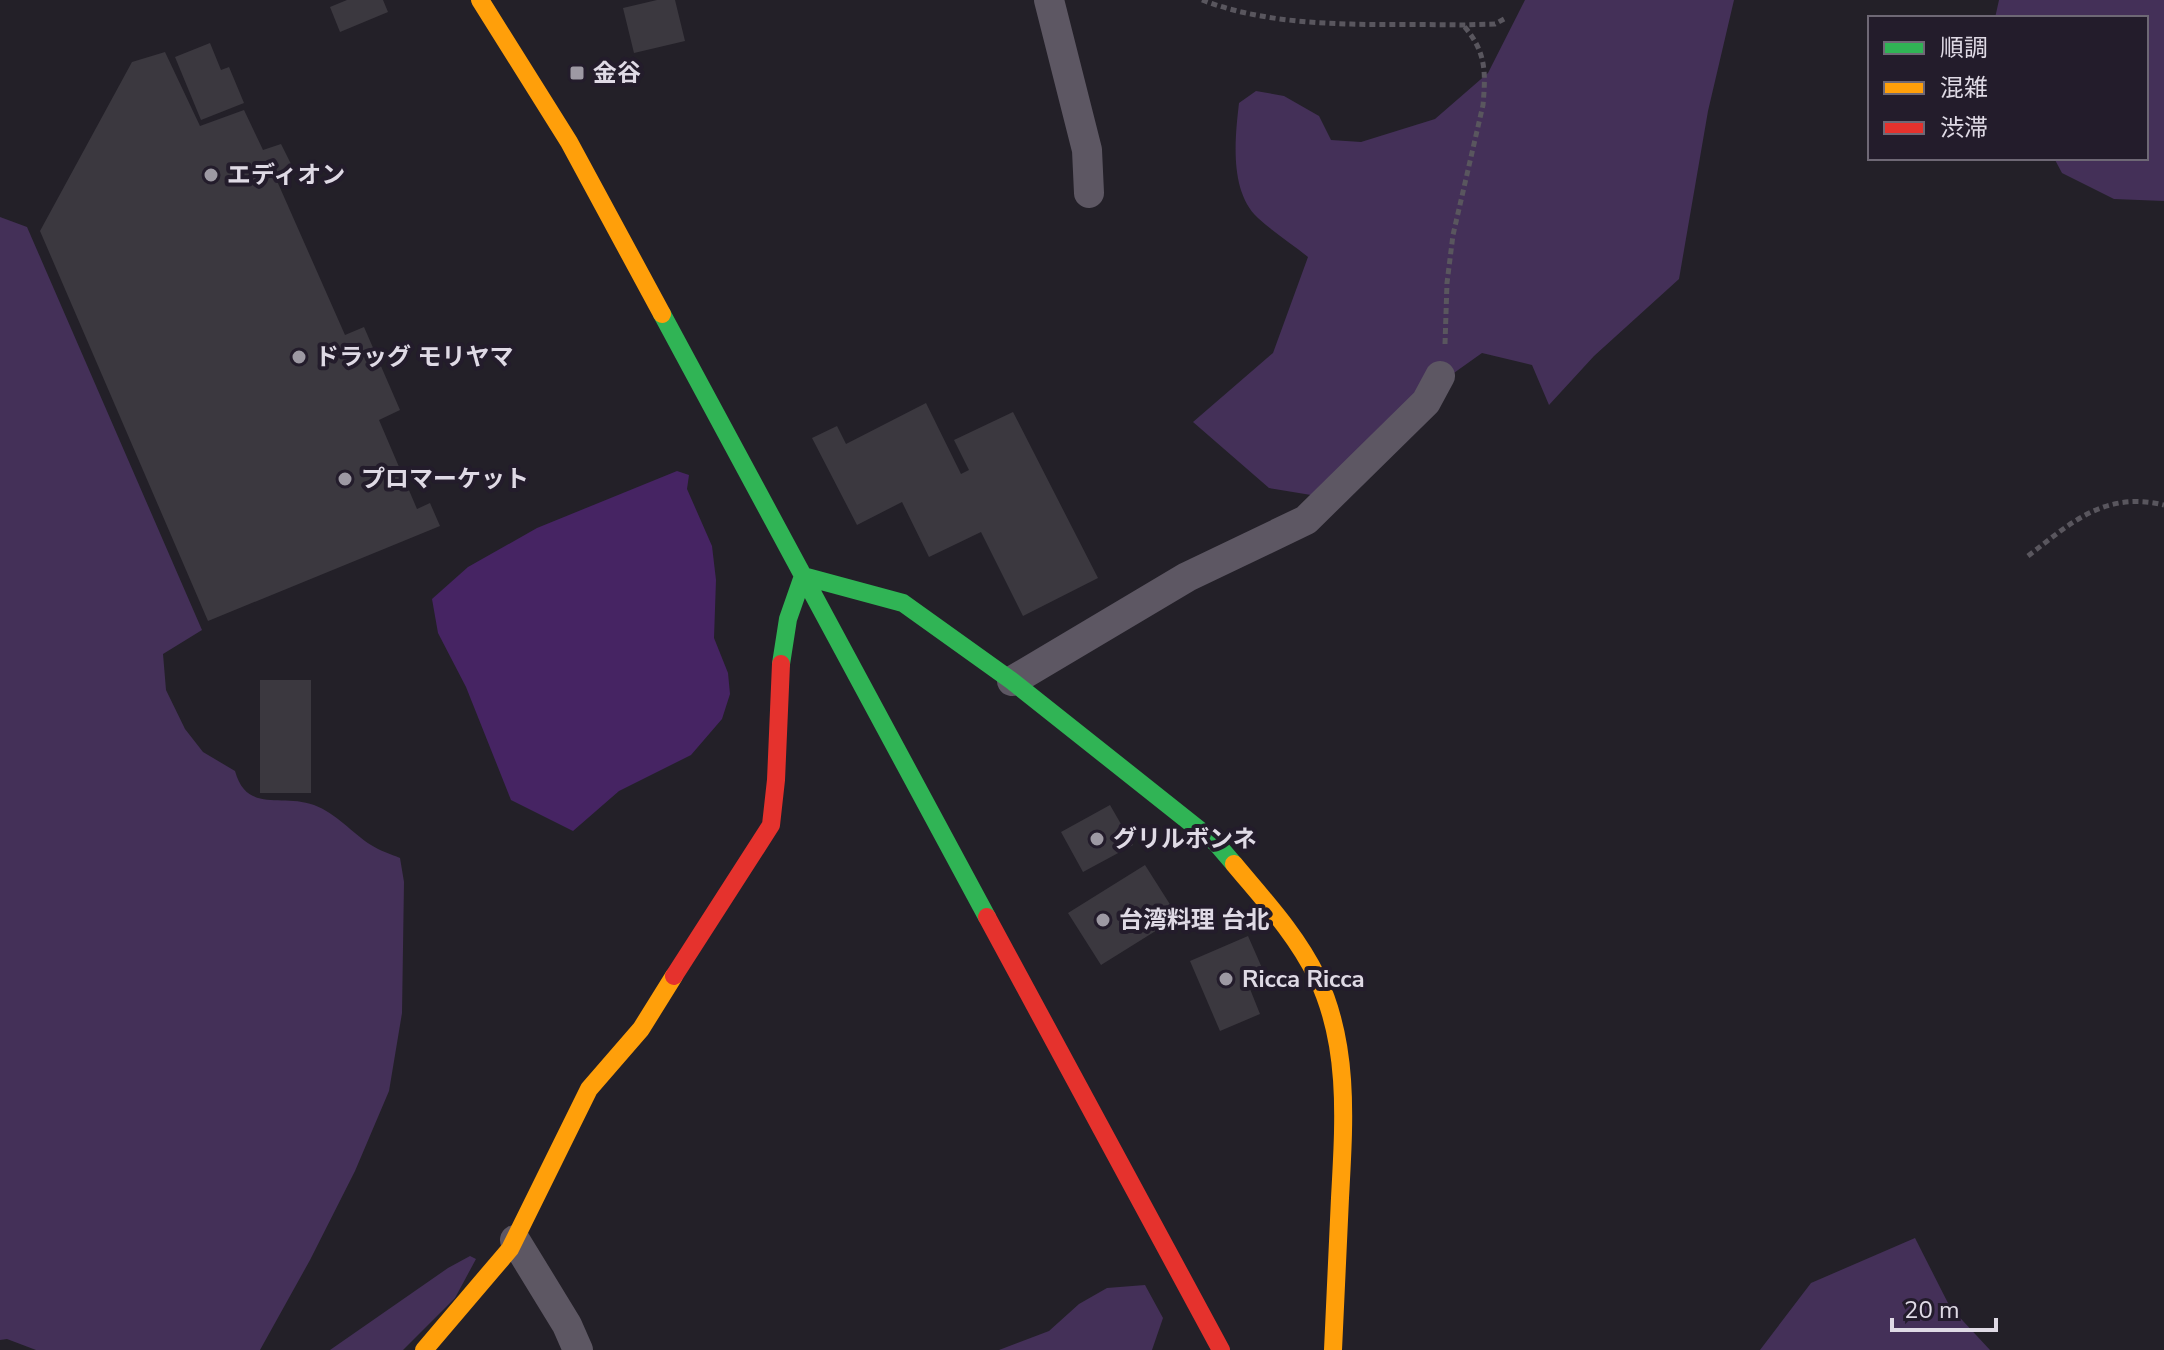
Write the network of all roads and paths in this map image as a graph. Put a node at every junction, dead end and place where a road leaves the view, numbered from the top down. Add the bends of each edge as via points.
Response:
1 (480, 0) edge
2 (1049, 0) edge
3 (1202, 0) edge
4 (1506, 18) dead end
5 (1463, 25) junction
6 (1089, 193) dead end
7 (1440, 376) joint
8 (2164, 505) edge
9 (2028, 556) dead end
10 (803, 576) junction
11 (1012, 681) junction
12 (515, 1240) junction
13 (424, 1350) edge
14 (578, 1350) edge
15 (1221, 1350) edge
16 (1333, 1350) edge

1 - 10 street via 569,142
2 - 6 street via 1087,150
3 - 5 path via 1269,19
4 - 5 path via 1495,24
5 - 7 path via 1485,63 1485,85 1453,235
7 - 11 street via 1426,402 1306,520 1187,577
8 - 9 path via 2145,500 2106,504
10 - 11 street via 903,603
10 - 12 street via 782,647 771,825 641,1029 589,1089
10 - 15 street
11 - 16 street via 1216,843 1283,922 1317,977 1332,1016 1343,1071
12 - 13 street
12 - 14 street

